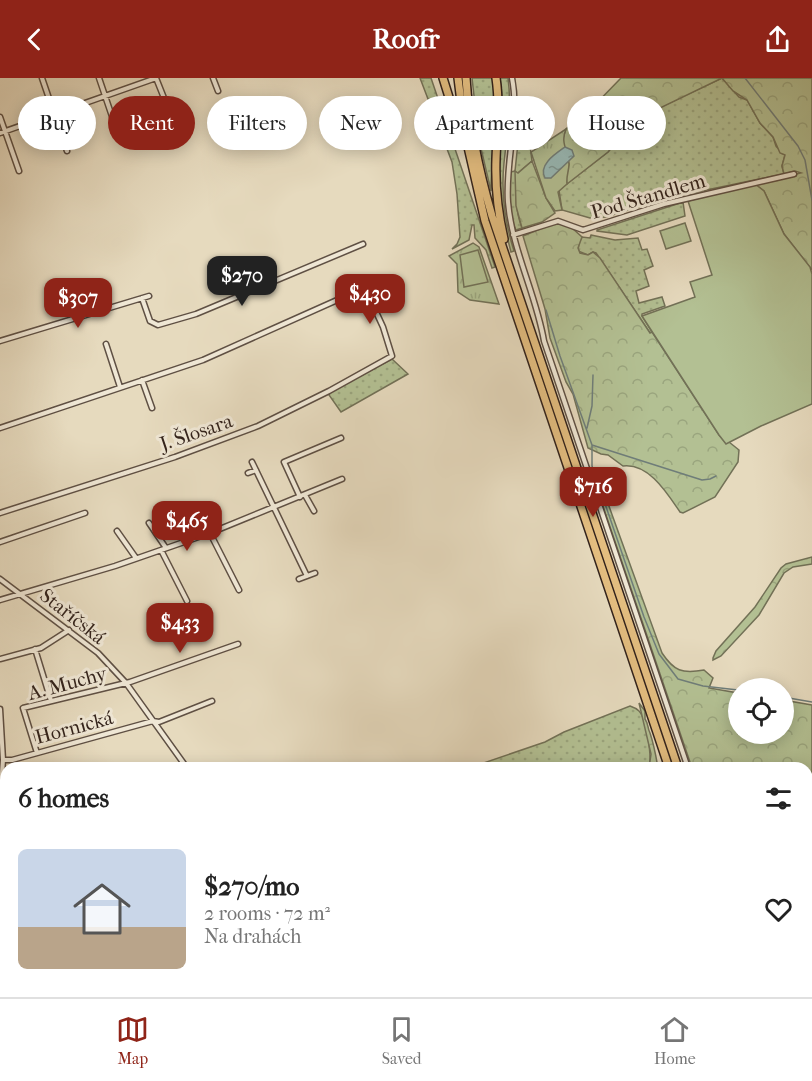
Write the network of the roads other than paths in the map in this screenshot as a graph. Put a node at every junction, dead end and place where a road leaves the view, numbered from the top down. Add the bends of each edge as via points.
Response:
1 (42, 78) edge
2 (99, 78) edge
3 (156, 78) edge
4 (213, 78) edge
5 (443, 78) edge
6 (459, 78) edge
7 (466, 78) edge
8 (496, 78) edge
9 (512, 78) edge
10 (218, 91) dead end
11 (48, 96) edge
12 (163, 96) edge
13 (105, 97) junction
14 (96, 100) edge
15 (108, 106) edge
16 (0, 117) edge
17 (18, 127) edge
18 (3, 132) edge
19 (19, 171) dead end
20 (794, 174) dead end
21 (473, 175) junction
22 (513, 235) junction
23 (363, 244) dead end
24 (382, 280) dead end
25 (516, 285) junction
26 (365, 288) junction
27 (149, 296) dead end
28 (142, 298) junction
29 (0, 341) edge
30 (106, 344) dead end
31 (142, 380) junction
32 (120, 387) junction
33 (152, 408) dead end
34 (0, 428) edge
35 (341, 438) dead end
36 (252, 462) dead end
37 (255, 470) junction
38 (248, 473) dead end
39 (342, 479) dead end
40 (303, 496) junction
41 (274, 508) junction
42 (194, 509) dead end
43 (314, 511) dead end
44 (0, 513) edge
45 (85, 513) dead end
46 (149, 523) dead end
47 (117, 531) dead end
48 (210, 533) junction
49 (0, 542) edge
50 (166, 548) junction
51 (160, 550) junction
52 (136, 558) junction
53 (315, 573) dead end
54 (307, 576) junction
55 (0, 579) edge
56 (299, 579) dead end
57 (239, 590) dead end
58 (20, 593) junction
59 (0, 600) edge
60 (187, 601) dead end
61 (69, 630) junction
62 (238, 644) dead end
63 (35, 649) junction
64 (0, 659) edge
65 (126, 682) junction
66 (212, 700) dead end
67 (51, 701) junction
68 (0, 709) edge
69 (153, 721) junction
70 (37, 753) junction
71 (3, 760) joint
72 (181, 762) edge
73 (667, 762) edge
74 (676, 762) edge
75 (686, 762) edge

1 - 11 street
2 - 13 street
3 - 12 street
3 - 13 street
4 - 10 street
5 - 21 highway
6 - 21 highway
7 - 25 highway via 480,173
8 - 25 highway via 497,199
9 - 22 street via 507,186
13 - 14 street
13 - 15 street
16 - 18 street
17 - 18 street
18 - 19 street
20 - 22 street, Pod Štandlem via 664,204 583,230 558,221
21 - 73 highway via 485,221
22 - 75 street via 544,341
23 - 28 street via 207,309 158,325 150,321
24 - 26 street
25 - 74 highway
26 - 31 street via 203,360
26 - 44 street, J. Šlosara via 392,356 258,426
27 - 28 street
28 - 29 street
30 - 32 street
31 - 32 street
31 - 33 street
32 - 34 street
35 - 40 street via 284,462
36 - 37 street
37 - 38 street
37 - 41 street
39 - 40 street
40 - 41 street
40 - 43 street
41 - 48 street
41 - 54 street
42 - 48 street
45 - 49 street
46 - 50 street
47 - 52 street
48 - 50 street
48 - 57 street
50 - 51 street
51 - 52 street
51 - 60 street
52 - 58 street
53 - 54 street
54 - 56 street
55 - 58 street, Staříčská
58 - 59 street
58 - 61 street, Staříčská
61 - 63 street
61 - 65 street, Staříčská
62 - 65 street, A. Muchy
63 - 64 street
63 - 67 street
65 - 67 street, A. Muchy
65 - 69 street, Staříčská
66 - 69 street, Hornická
67 - 70 street, A. Muchy via 23,708
68 - 71 street
69 - 70 street, Hornická
69 - 72 street, Staříčská
70 - 71 street, Hornická

